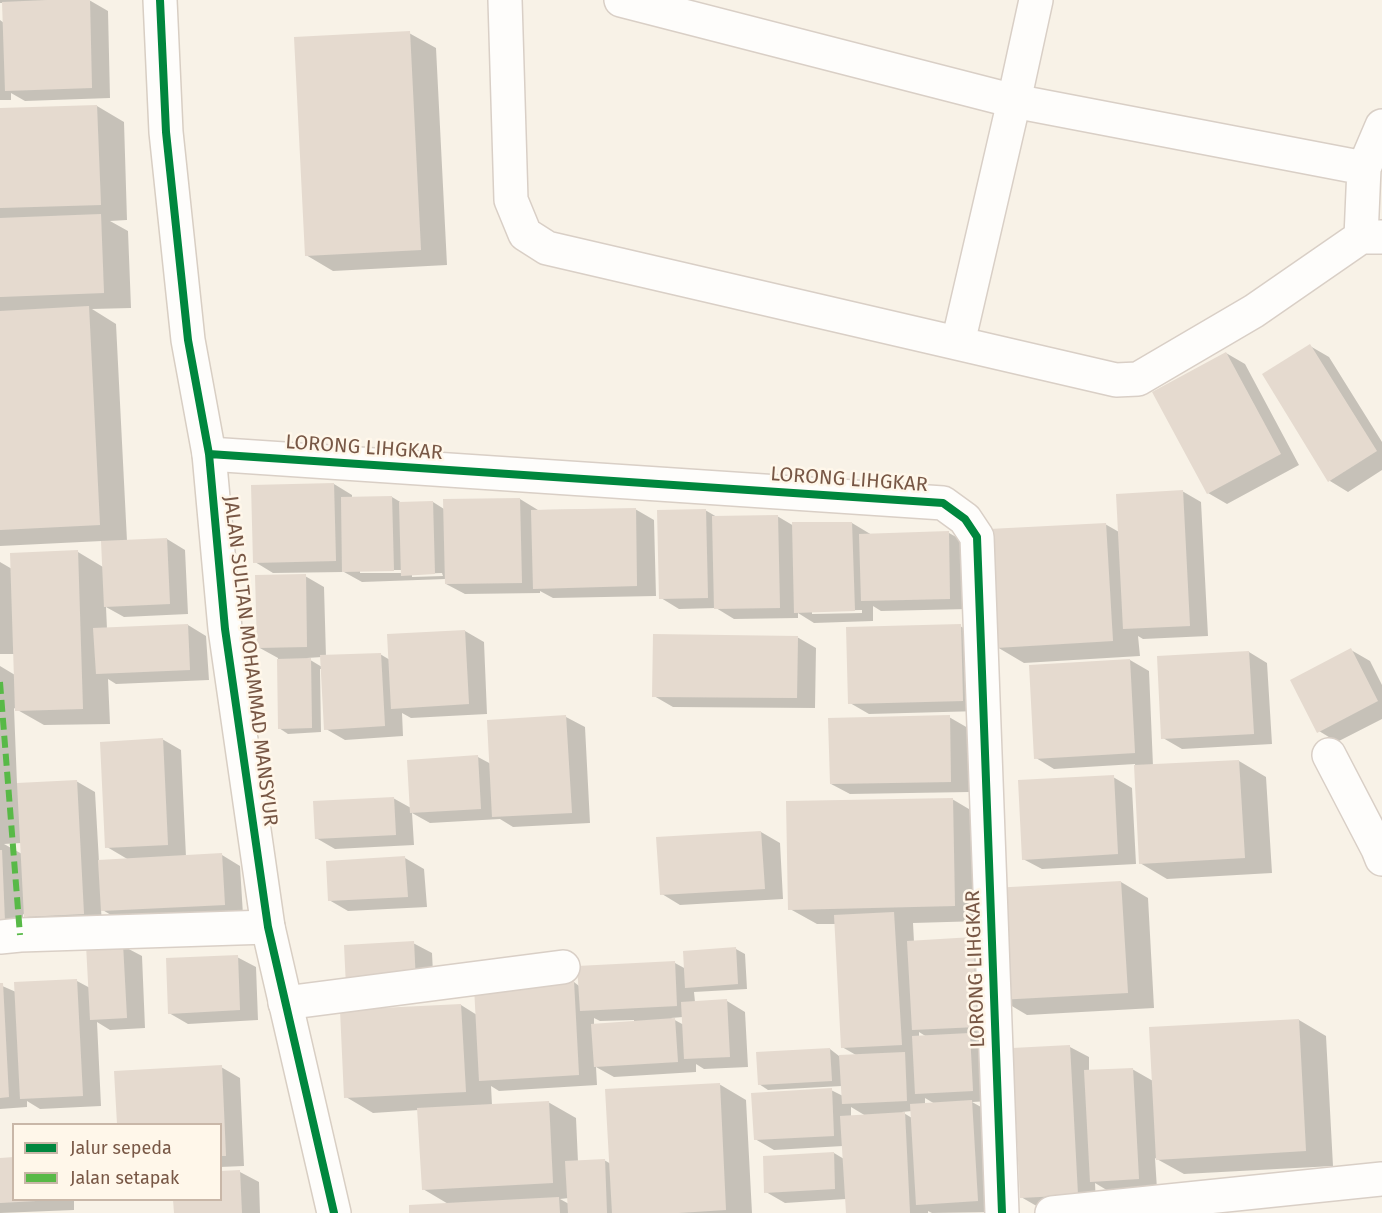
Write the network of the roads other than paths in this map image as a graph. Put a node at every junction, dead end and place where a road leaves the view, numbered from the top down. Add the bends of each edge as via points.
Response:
1 (160, 0) edge
2 (505, 0) edge
3 (621, 0) edge
4 (1036, 0) edge
5 (1014, 101) junction
6 (1382, 126) edge
7 (1364, 168) junction
8 (1371, 237) edge
9 (958, 343) junction
10 (209, 454) junction
11 (1329, 755) dead end
12 (1382, 859) edge
13 (268, 927) junction
14 (0, 938) edge
15 (563, 967) dead end
16 (285, 1004) junction
17 (1382, 1179) edge
18 (334, 1213) edge
19 (1002, 1213) edge
20 (1052, 1213) edge

1 - 10 street, JALAN SULTAN MOHAMMAD MANSYUR via 166,132 188,340
2 - 9 street via 511,200 525,234 547,248
3 - 5 street
4 - 5 street
5 - 7 street
5 - 9 street
6 - 7 street
7 - 8 street
8 - 9 street via 1138,379 1116,380
10 - 13 street, JALAN SULTAN MOHAMMAD MANSYUR via 225,629
10 - 19 street, LORONG LIHGKAR via 943,503 965,519 977,537
11 - 12 street
13 - 14 street
13 - 16 street, JALAN SULTAN MOHAMMAD MANSYUR
15 - 16 street
16 - 18 street, JALAN SULTAN MOHAMMAD MANSYUR
17 - 20 street

